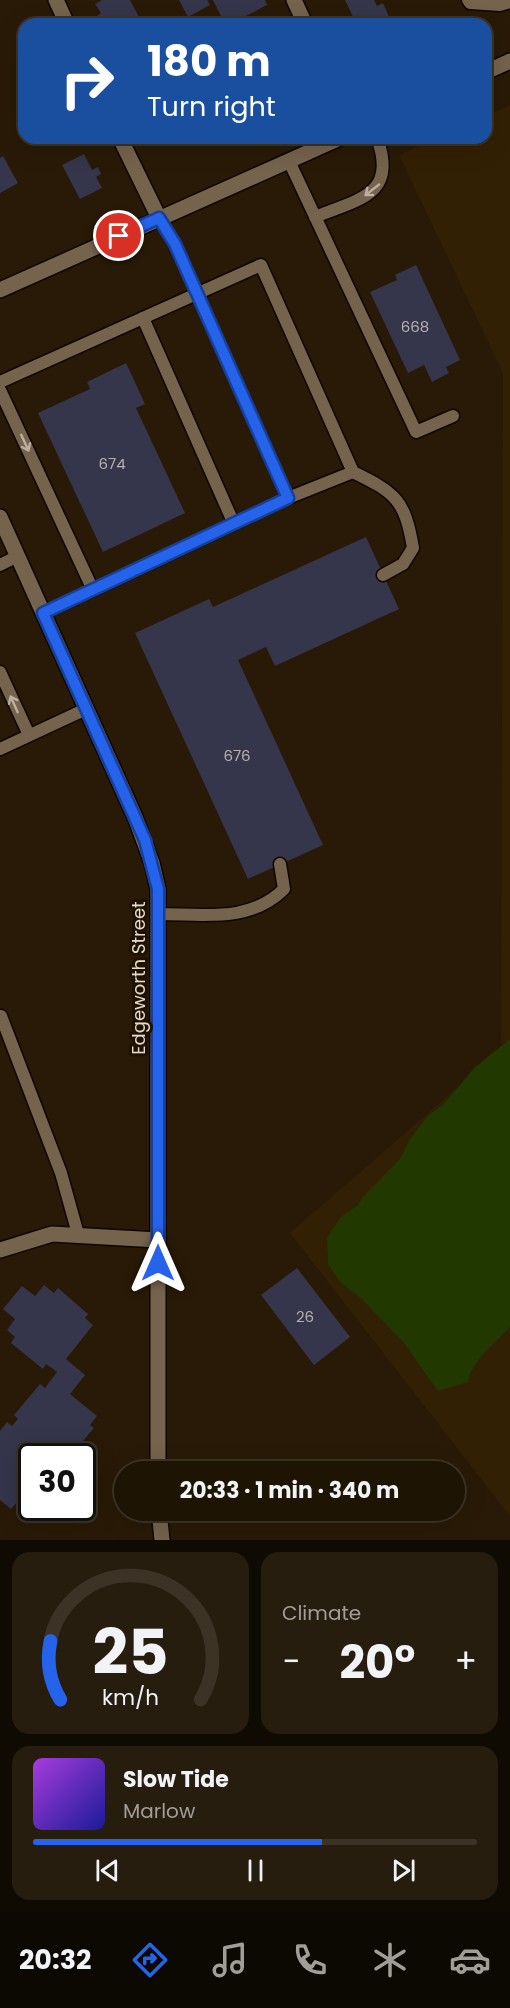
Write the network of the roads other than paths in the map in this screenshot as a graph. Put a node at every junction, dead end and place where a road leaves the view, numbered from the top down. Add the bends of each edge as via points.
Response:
1 (56, 0) edge
2 (294, 0) edge
3 (468, 0) edge
4 (510, 2) edge
5 (64, 18) edge
6 (302, 18) edge
7 (510, 61) edge
8 (492, 69) edge
9 (123, 144) edge
10 (326, 144) edge
11 (379, 144) edge
12 (289, 161) junction
13 (315, 217) junction
14 (159, 218) junction
15 (0, 290) edge
16 (197, 294) junction
17 (143, 318) junction
18 (0, 382) edge
19 (0, 390) edge
20 (453, 416) dead end
21 (353, 472) junction
22 (288, 498) junction
23 (0, 517) edge
24 (234, 524) junction
25 (18, 556) junction
26 (0, 565) edge
27 (383, 575) dead end
28 (90, 585) junction
29 (43, 613) junction
30 (0, 672) edge
31 (86, 709) junction
32 (29, 735) junction
33 (0, 749) edge
34 (280, 864) dead end
35 (159, 914) junction
36 (1, 1016) edge
37 (78, 1234) junction
38 (158, 1240) junction
39 (0, 1250) edge
40 (158, 1461) edge
41 (160, 1521) edge
42 (162, 1540) edge

1 - 5 street
2 - 6 street
3 - 4 lane
7 - 8 street
9 - 14 street
10 - 12 street
11 -> 13 lane via 385,163 379,186 370,194
12 - 13 lane
12 - 14 street
13 - 20 lane via 416,432
14 - 15 street
14 - 16 lane
16 - 17 lane
16 - 21 lane via 261,265
16 - 22 lane
17 - 18 lane
17 - 24 lane
19 -> 28 lane
21 - 22 lane
21 - 27 lane via 388,489 408,518 413,548 403,564
22 - 24 lane
23 - 25 street, Edgeworth Street
24 - 28 lane
25 - 26 lane
25 - 29 street, Edgeworth Street
28 - 29 lane
29 - 31 street, Edgeworth Street
32 -> 30 lane
31 - 32 lane
31 - 35 street, Edgeworth Street via 145,840 158,889
32 - 33 lane
34 - 35 lane via 284,889 269,903 240,913
35 - 38 street, Edgeworth Street
36 - 37 lane via 61,1173
37 - 38 street
37 - 39 street via 52,1234
38 - 40 street, Edgeworth Street
41 - 42 street

